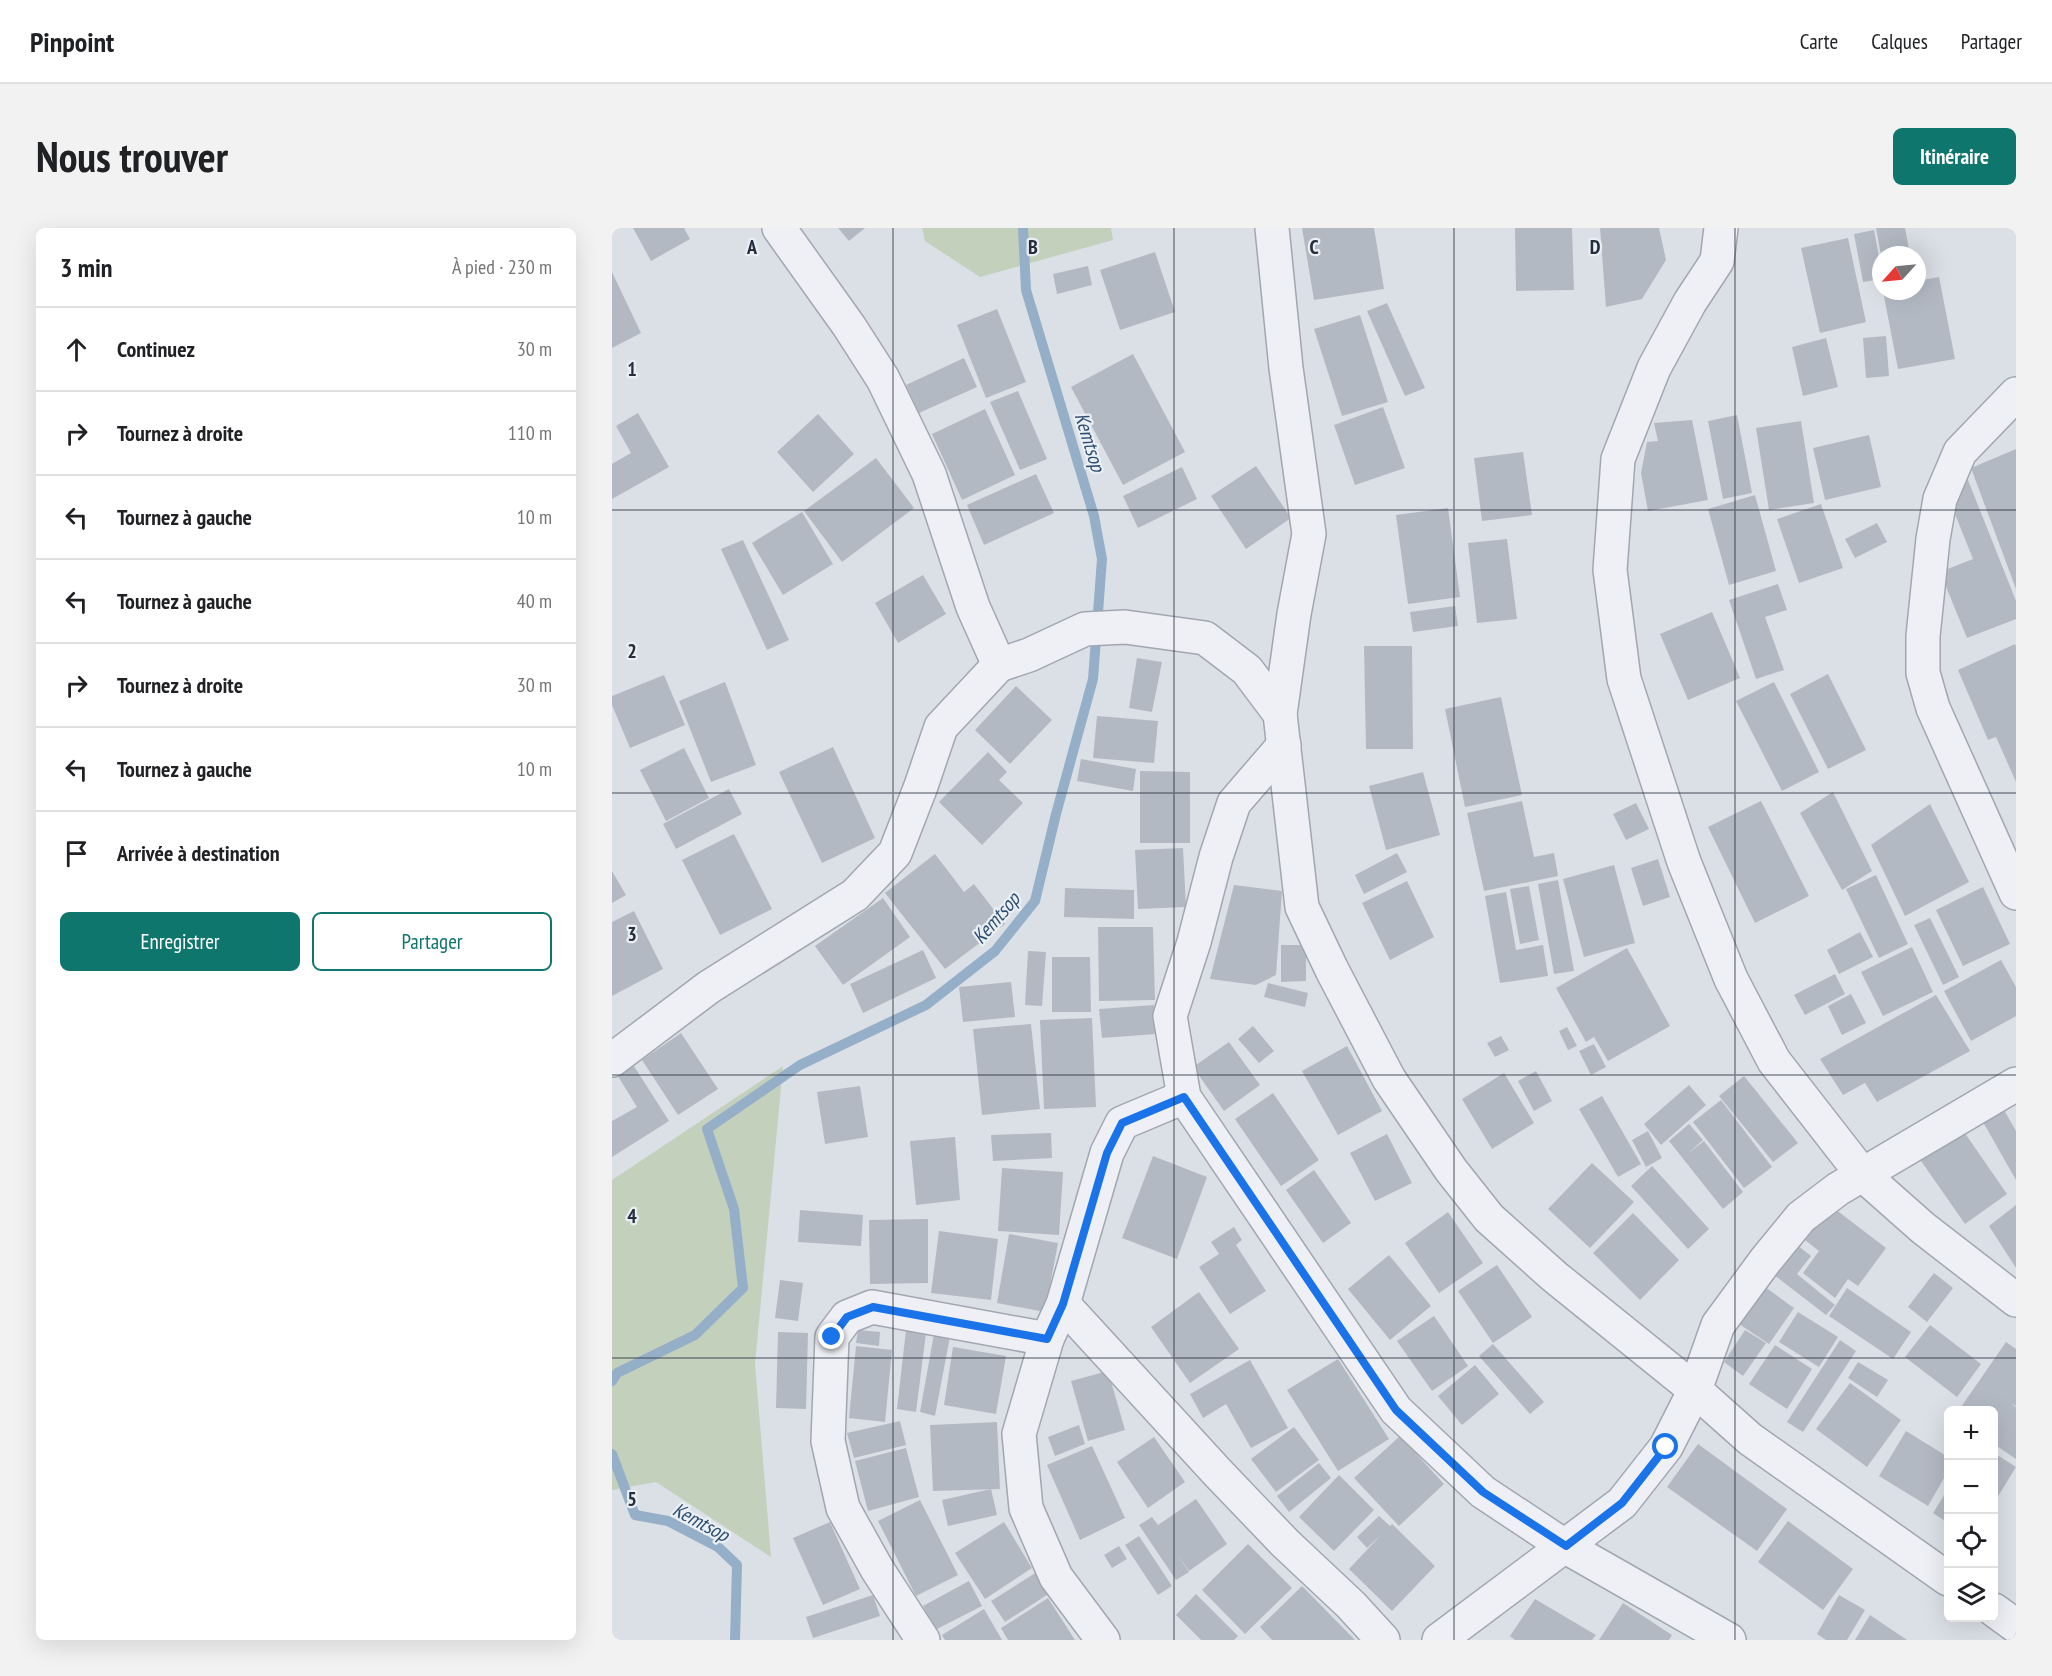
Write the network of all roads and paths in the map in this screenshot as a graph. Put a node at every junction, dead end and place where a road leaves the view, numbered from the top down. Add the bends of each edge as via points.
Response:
1 (779, 228) edge
2 (1272, 228) edge
3 (1721, 228) edge
4 (2016, 394) edge
5 (999, 665) junction
6 (1282, 729) junction
7 (2016, 893) edge
8 (612, 1060) edge
9 (2016, 1084) edge
10 (1184, 1097) junction
11 (1862, 1174) junction
12 (2016, 1300) edge
13 (1063, 1304) junction
14 (1047, 1339) junction
15 (1695, 1390) junction
16 (1566, 1546) junction
17 (1944, 1576) edge
18 (1998, 1614) edge
19 (2016, 1626) edge
20 (923, 1640) edge
21 (1103, 1640) edge
22 (1383, 1640) edge
23 (1438, 1640) edge
24 (1729, 1640) edge

1 - 5 street via 883,379 929,474 973,607
2 - 6 street via 1309,534 1294,614
3 - 11 street via 1717,261 1654,368 1618,459 1610,570 1624,680 1684,862 1731,979 1774,1061
4 - 7 street via 1960,452 1940,500 1932,539 1923,673 1933,708
5 - 6 street via 1085,628 1125,627 1205,638 1247,669
5 - 8 street via 941,727 895,853 855,895 709,987
6 - 10 street via 1234,803 1170,1016
6 - 15 street via 1302,907 1389,1079 1489,1218
9 - 11 street
10 - 13 street via 1122,1123 1107,1153
10 - 16 street via 1396,1410 1483,1492
11 - 12 street via 1923,1228
11 - 15 street via 1801,1217 1765,1262 1718,1325
13 - 14 street
13 - 22 street via 1285,1544
14 - 20 street via 873,1307 847,1317 832,1337 828,1441 843,1508
14 - 21 street via 1019,1434 1026,1508 1056,1576
15 - 16 street via 1666,1447 1622,1503
15 - 17 street via 1750,1439
16 - 23 street
16 - 24 street
18 - 19 street

